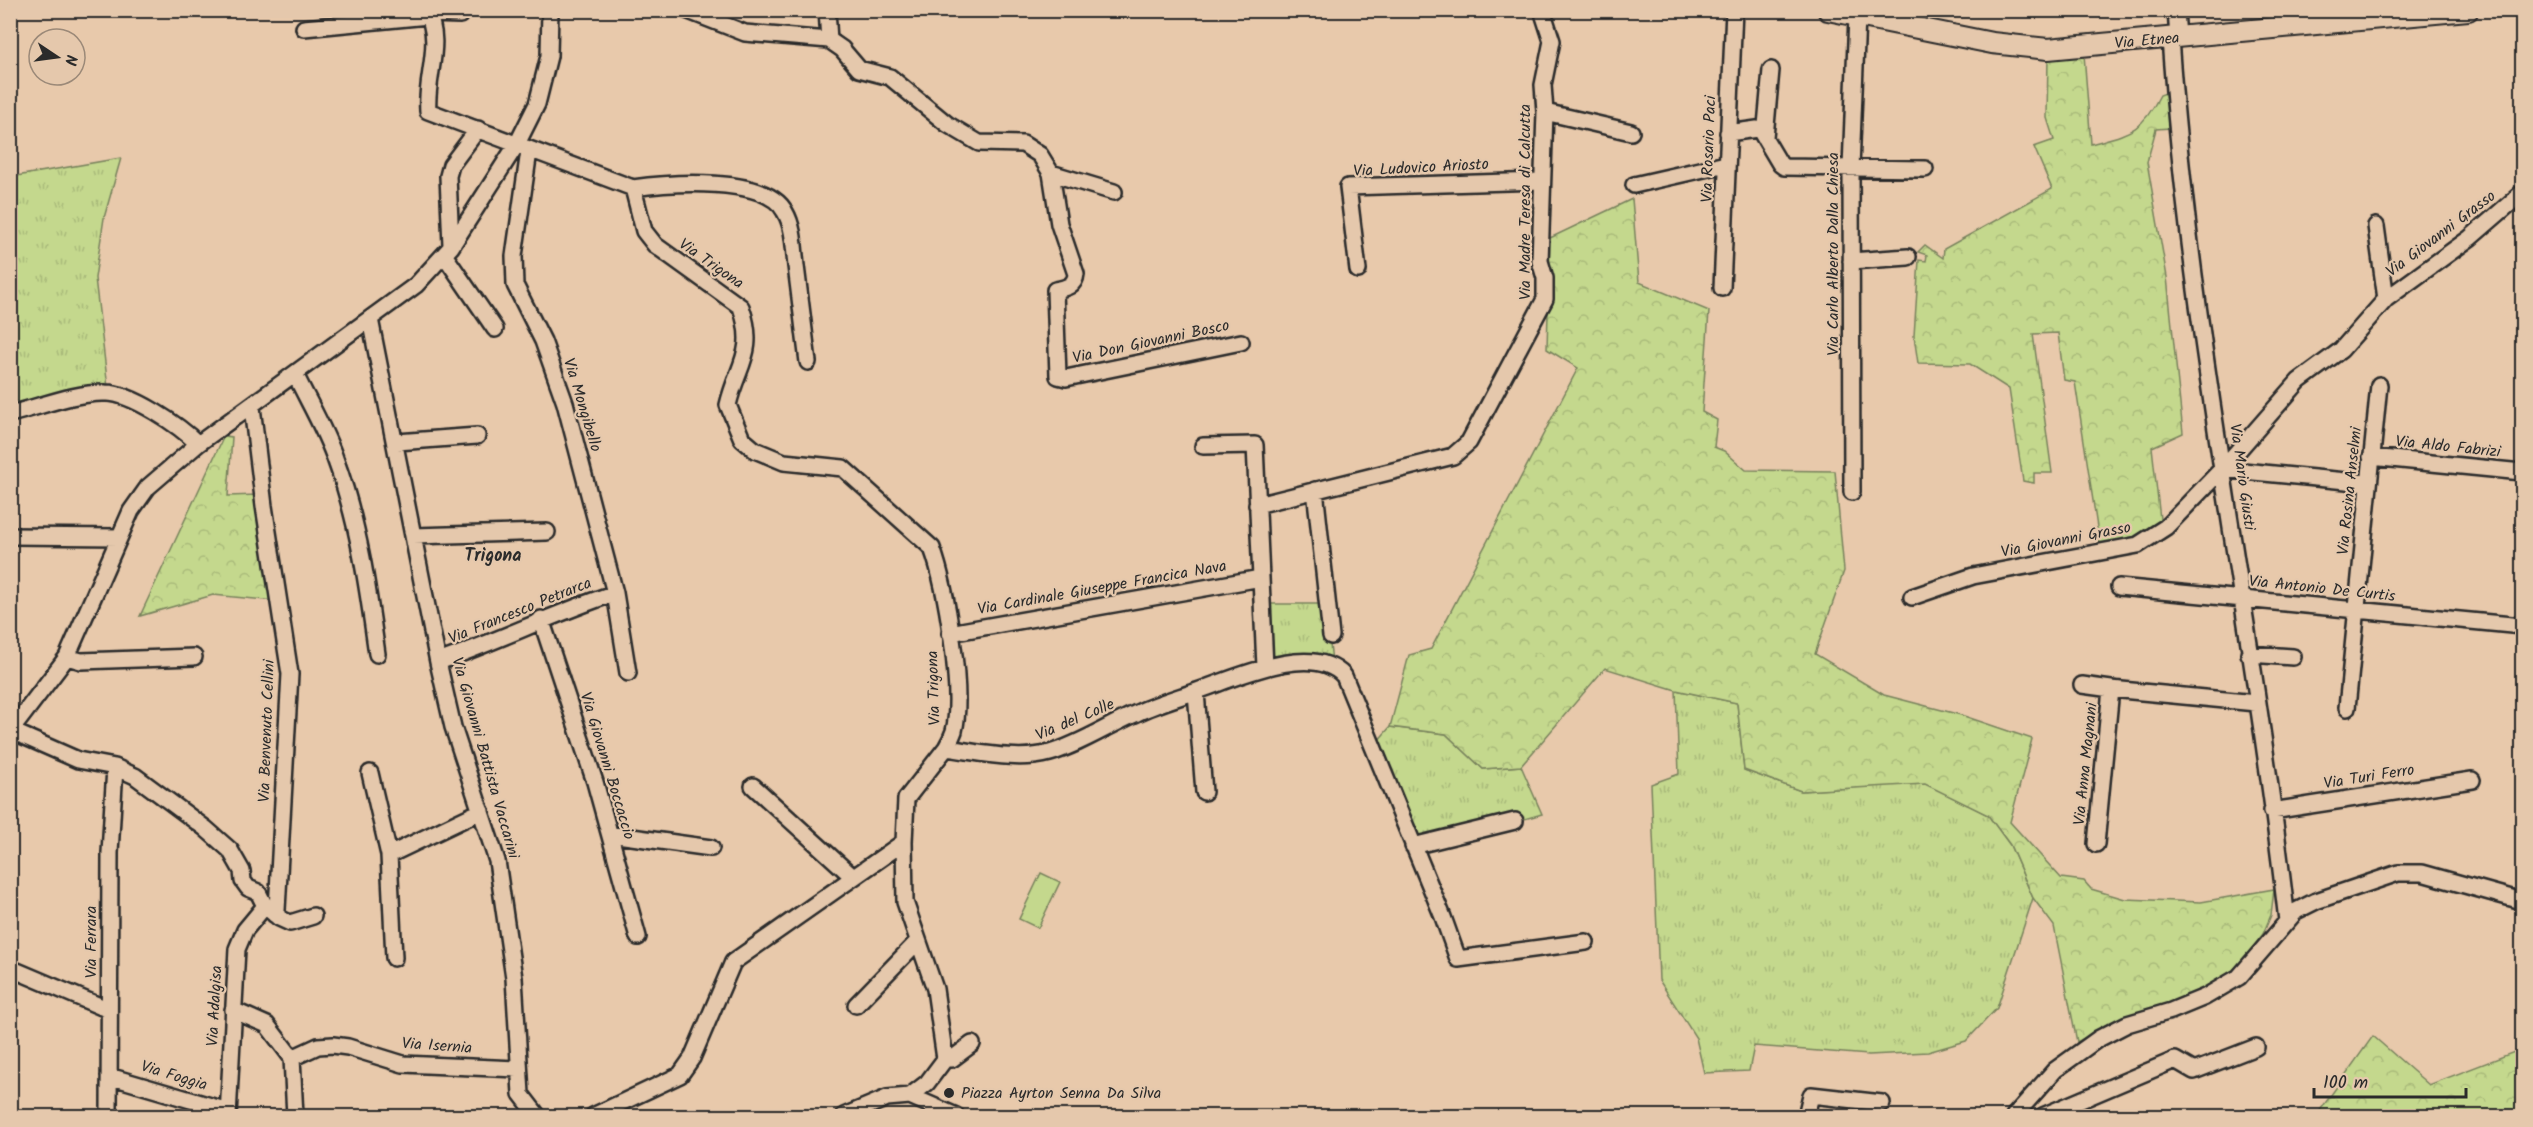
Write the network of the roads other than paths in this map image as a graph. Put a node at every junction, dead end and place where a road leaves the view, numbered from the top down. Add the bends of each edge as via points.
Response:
1 (550, 10) edge
2 (686, 10) edge
3 (827, 10) edge
4 (1542, 10) edge
5 (1734, 10) edge
6 (1828, 10) edge
7 (2176, 10) edge
8 (2468, 10) edge
9 (427, 13) edge
10 (460, 15) dead end
11 (1857, 16) junction
12 (304, 28) dead end
13 (2174, 38) junction
14 (829, 40) junction
15 (1771, 70) dead end
16 (1545, 112) junction
17 (478, 129) junction
18 (1631, 132) dead end
19 (1728, 133) junction
20 (1765, 137) junction
21 (523, 148) junction
22 (1726, 164) junction
23 (1851, 168) junction
24 (1925, 169) dead end
25 (1051, 173) junction
26 (1542, 181) junction
27 (1634, 185) dead end
28 (633, 188) junction
29 (1114, 192) dead end
30 (2523, 193) edge
31 (2376, 226) dead end
32 (448, 251) junction
33 (1908, 257) dead end
34 (1851, 261) junction
35 (1358, 270) dead end
36 (1722, 288) dead end
37 (2386, 298) junction
38 (370, 319) junction
39 (495, 329) dead end
40 (1241, 342) dead end
41 (808, 362) dead end
42 (295, 374) junction
43 (2379, 386) dead end
44 (252, 407) junction
45 (10, 414) edge
46 (477, 436) dead end
47 (397, 442) junction
48 (198, 444) junction
49 (1203, 446) dead end
50 (2371, 457) junction
51 (2222, 469) junction
52 (2523, 472) edge
53 (2367, 483) junction
54 (1315, 490) junction
55 (1852, 492) dead end
56 (1257, 505) junction
57 (547, 532) dead end
58 (10, 536) edge
59 (413, 536) junction
60 (119, 537) junction
61 (1261, 578) junction
62 (2119, 586) dead end
63 (615, 593) junction
64 (1912, 597) dead end
65 (2241, 599) junction
66 (2357, 610) junction
67 (541, 620) junction
68 (2523, 627) edge
69 (950, 633) junction
70 (1331, 636) dead end
71 (377, 654) dead end
72 (2249, 654) junction
73 (67, 657) junction
74 (194, 657) dead end
75 (2293, 657) dead end
76 (438, 662) junction
77 (1265, 667) junction
78 (628, 673) dead end
79 (2082, 686) dead end
80 (2111, 689) junction
81 (1196, 692) junction
82 (2256, 703) junction
83 (2347, 708) dead end
84 (11, 731) edge
85 (946, 748) junction
86 (116, 767) junction
87 (370, 772) dead end
88 (2472, 780) dead end
89 (753, 786) dead end
90 (1204, 792) dead end
91 (481, 811) junction
92 (2272, 811) junction
93 (1515, 821) dead end
94 (610, 834) junction
95 (904, 842) junction
96 (2096, 844) dead end
97 (1413, 846) junction
98 (711, 848) dead end
99 (389, 855) junction
100 (853, 877) junction
101 (2523, 901) edge
102 (270, 910) junction
103 (313, 916) dead end
104 (2287, 921) junction
105 (636, 931) dead end
106 (918, 941) junction
107 (1586, 942) dead end
108 (393, 958) dead end
109 (10, 968) edge
110 (856, 1005) dead end
111 (109, 1010) junction
112 (233, 1010) junction
113 (972, 1044) dead end
114 (2256, 1047) dead end
115 (292, 1058) junction
116 (945, 1059) junction
117 (518, 1069) junction
118 (109, 1076) junction
119 (910, 1096) junction
120 (1882, 1103) dead end
121 (2017, 1113) edge
122 (228, 1114) edge
123 (537, 1115) edge
124 (109, 1116) edge
125 (295, 1116) edge
126 (592, 1116) edge
127 (844, 1116) edge
128 (956, 1116) edge
129 (1806, 1116) edge
130 (2043, 1116) edge

1 - 21 street via 546,79
2 - 14 street via 745,33
3 - 14 street
4 - 16 street, Via Madre Teresa di Calcutta via 1552,41 1543,85
5 - 19 street, Via Rosario Paci
6 - 11 main road, Via Etnea
7 - 13 street, Via Mario Giusti
8 - 13 main road, Via Etnea
9 - 10 street
9 - 12 street
9 - 17 street via 435,49 428,111
11 - 13 main road, Via Etnea via 1992,43 2048,49
11 - 23 street, Via Carlo Alberto Dalla Chiesa
13 - 51 street, Via Mario Giusti via 2178,150
14 - 25 street via 859,69 890,77 969,138 990,145 1023,144 1040,155
15 - 20 street
16 - 18 street
16 - 26 street, Via Madre Teresa di Calcutta
17 - 21 street
17 - 32 street via 451,165 448,176
19 - 20 street via 1757,129
19 - 22 street, Via Rosario Paci
20 - 23 street via 1784,167
21 - 28 street
21 - 32 street
21 - 63 street, Via Mongibello via 515,285 543,341 565,403
22 - 27 street
22 - 36 street, Via Rosario Paci
23 - 24 street
23 - 34 street, Via Carlo Alberto Dalla Chiesa
25 - 29 street
25 - 40 street, Via Don Giovanni Bosco via 1059,224 1076,274 1070,286 1055,290 1058,376 1066,378
26 - 35 street, Via Ludovico Ariosto via 1348,187
26 - 54 street, Via Madre Teresa di Calcutta via 1540,261 1545,299 1468,441 1453,456
28 - 41 street via 670,184 723,186 762,191 778,202 792,232
28 - 69 street, Via Trigona via 644,231 655,245 741,307 746,358 728,405 742,439 755,450 784,462 843,468 924,538 938,562
30 - 37 street, Via Giovanni Grasso via 2470,238
31 - 37 street
32 - 38 street via 416,285
32 - 39 street
33 - 34 street
34 - 55 street, Via Carlo Alberto Dalla Chiesa
37 - 51 street, Via Giovanni Grasso via 2341,350 2299,381
38 - 42 street
38 - 47 street, Via Giovanni Battista Vaccarini
42 - 44 street
42 - 71 street via 336,459 352,509
43 - 50 street, Via Rosina Anselmi
44 - 48 street
44 - 102 street, Via Benvenuto Cellini via 290,674 278,910
45 - 48 street via 111,393 170,419
46 - 47 street
47 - 59 street, Via Giovanni Battista Vaccarini
48 - 60 street via 148,487
49 - 56 street via 1255,445
50 - 52 street, Via Aldo Fabrizi
50 - 53 street, Via Rosina Anselmi
51 - 53 street
51 - 64 street, Via Giovanni Grasso via 2166,527 2138,545 1973,576
51 - 65 street, Via Mario Giusti
53 - 66 street, Via Rosina Anselmi
54 - 56 street, Via Madre Teresa di Calcutta
54 - 70 street
56 - 61 street
57 - 59 street
58 - 60 street
59 - 76 street, Via Giovanni Battista Vaccarini
60 - 73 street
61 - 69 street, Via Cardinale Giuseppe Francica Nava
61 - 77 street
62 - 65 street, Via Antonio De Curtis
63 - 67 street, Via Francesco Petrarca
63 - 78 street, Via Mongibello
65 - 66 street, Via Antonio De Curtis
65 - 72 street, Via Mario Giusti
66 - 68 street, Via Antonio De Curtis
66 - 83 street, Via Rosina Anselmi
67 - 76 street, Via Francesco Petrarca via 495,642
67 - 94 street, Via Giovanni Boccaccio
69 - 85 street, Via Trigona via 956,718
72 - 75 street
72 - 82 street, Via Mario Giusti
73 - 74 street via 81,661
73 - 84 street
76 - 91 street, Via Giovanni Battista Vaccarini via 453,727
77 - 81 street, Via del Colle
77 - 97 street, Via del Colle via 1301,663 1337,669 1344,676
79 - 80 street
80 - 82 street, Via Anna Magnani
80 - 96 street, Via Anna Magnani
81 - 85 street, Via del Colle via 1140,711 1052,753 1032,757
81 - 90 street
82 - 92 street, Via Mario Giusti
84 - 86 street via 78,760
85 - 95 street via 906,799
86 - 102 street via 135,776 230,850 243,881 258,892
86 - 111 street, Via Ferrara via 110,853
87 - 99 street
88 - 92 street, Via Turi Ferro
89 - 100 street
91 - 99 street
91 - 117 street, Via Giovanni Battista Vaccarini via 497,861 508,924
92 - 104 street, Via Mario Giusti
93 - 97 street
94 - 98 street
94 - 105 street, Via Giovanni Boccaccio
95 - 100 street
95 - 106 street via 905,902
97 - 107 street, Via del Colle via 1458,959
99 - 108 street
100 - 126 street via 733,962 692,1058 680,1075
101 - 104 street via 2422,873 2398,873 2316,901 2296,910
102 - 103 street via 290,923
102 - 112 street, Via Adalgisa via 245,930 237,949
104 - 121 street via 2239,977 2205,997 2127,1024 2098,1039 2055,1070
106 - 110 street
106 - 116 street via 935,989
109 - 111 street
111 - 118 street, Via Ferrara
112 - 115 street via 267,1025
112 - 122 street, Via Adalgisa
113 - 116 street via 952,1059
114 - 130 street via 2194,1071 2175,1060
115 - 117 street, Via Isernia via 318,1046 333,1045 403,1065
115 - 125 street
116 - 119 street via 927,1083
117 - 123 street, Via Giovanni Battista Vaccarini via 521,1094
118 - 122 street, Via Foggia
118 - 124 street, Via Ferrara
119 - 127 street via 887,1098
119 - 128 street
120 - 129 street via 1811,1095
121 - 130 street

